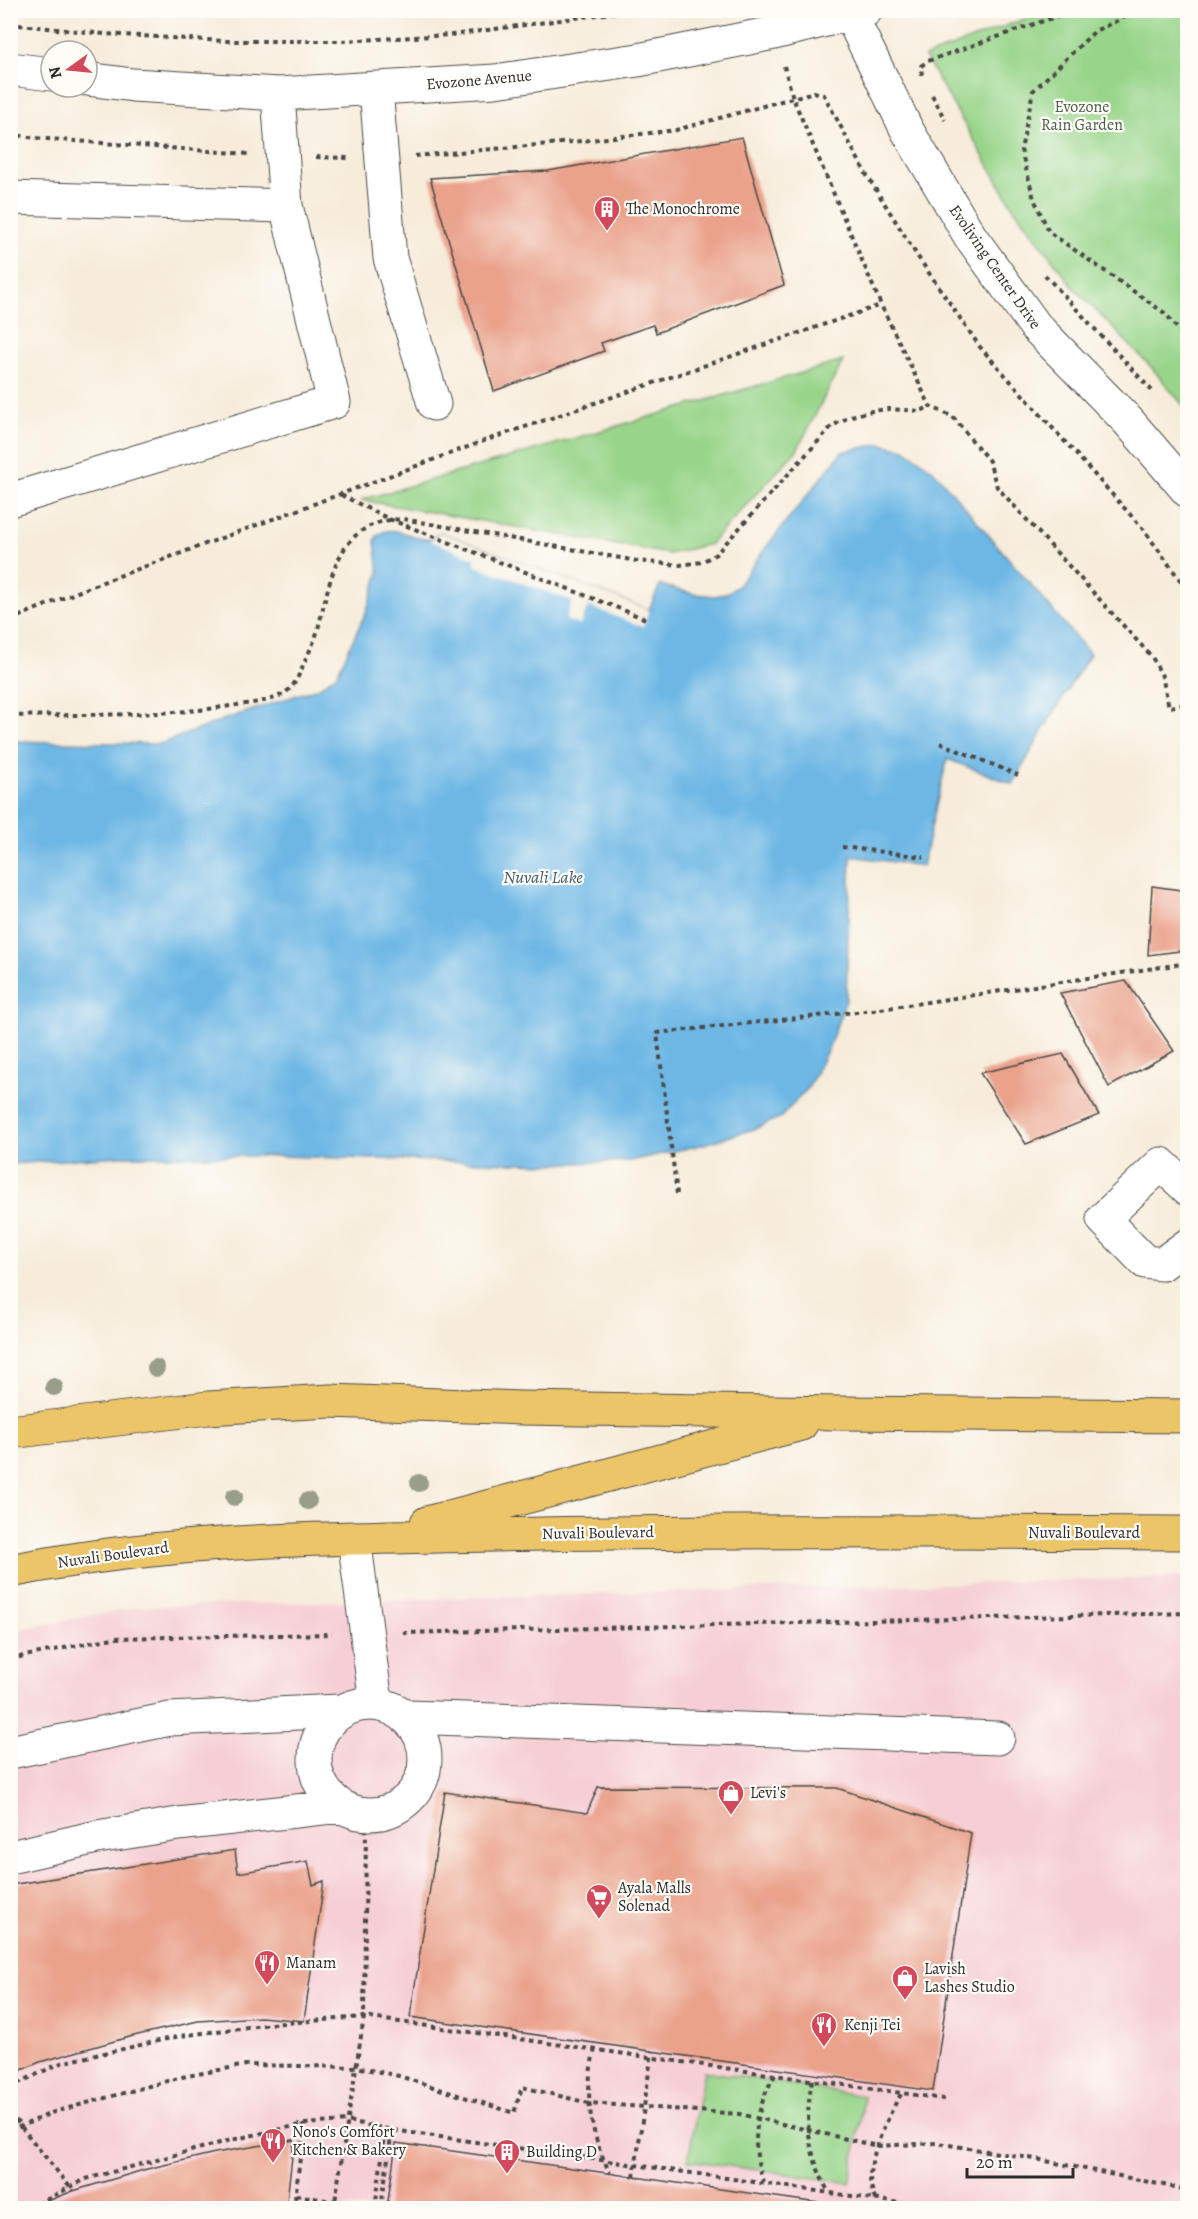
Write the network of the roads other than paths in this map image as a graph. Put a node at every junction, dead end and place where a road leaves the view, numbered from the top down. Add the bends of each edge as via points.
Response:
1 (855, 12) edge
2 (10, 69) edge
3 (39, 73) edge
4 (99, 81) edge
5 (376, 89) junction
6 (278, 94) junction
7 (10, 198) edge
8 (286, 206) junction
9 (434, 404) dead end
10 (1188, 491) edge
11 (10, 500) edge
12 (1188, 1189) edge
13 (1188, 1245) edge
14 (840, 1413) junction
15 (1188, 1416) edge
16 (10, 1432) edge
17 (1188, 1533) edge
18 (366, 1538) junction
19 (10, 1571) edge
20 (376, 1703) junction
21 (340, 1711) junction
22 (408, 1717) junction
23 (998, 1737) dead end
24 (10, 1752) edge
25 (354, 1810) junction
26 (10, 1857) edge

1 - 5 street, Evozone Avenue via 774,33 638,60 495,81
1 - 10 street, Evoliving Center Drive via 908,130 970,236 1036,327 1128,421
2 - 3 street
4 - 6 street, Evozone Avenue
5 - 6 street, Evozone Avenue
5 - 9 street via 390,258
6 - 8 street
7 - 8 street
8 - 11 street via 334,402
12 - 13 street via 1161,1164 1103,1219 1144,1262 1162,1264
14 - 15 main road
14 - 16 main road via 330,1401 208,1408
14 - 18 main road
17 - 18 main road, Nuvali Boulevard via 654,1532
18 - 19 main road, Nuvali Boulevard via 169,1547
18 - 20 street via 367,1634
20 - 21 street via 357,1704
20 - 22 street
21 - 24 street via 170,1719
21 - 25 street via 322,1732 315,1759 318,1777 327,1793
22 - 23 street
22 - 25 street via 424,1747 421,1781 399,1806 383,1813
25 - 26 street via 167,1826

